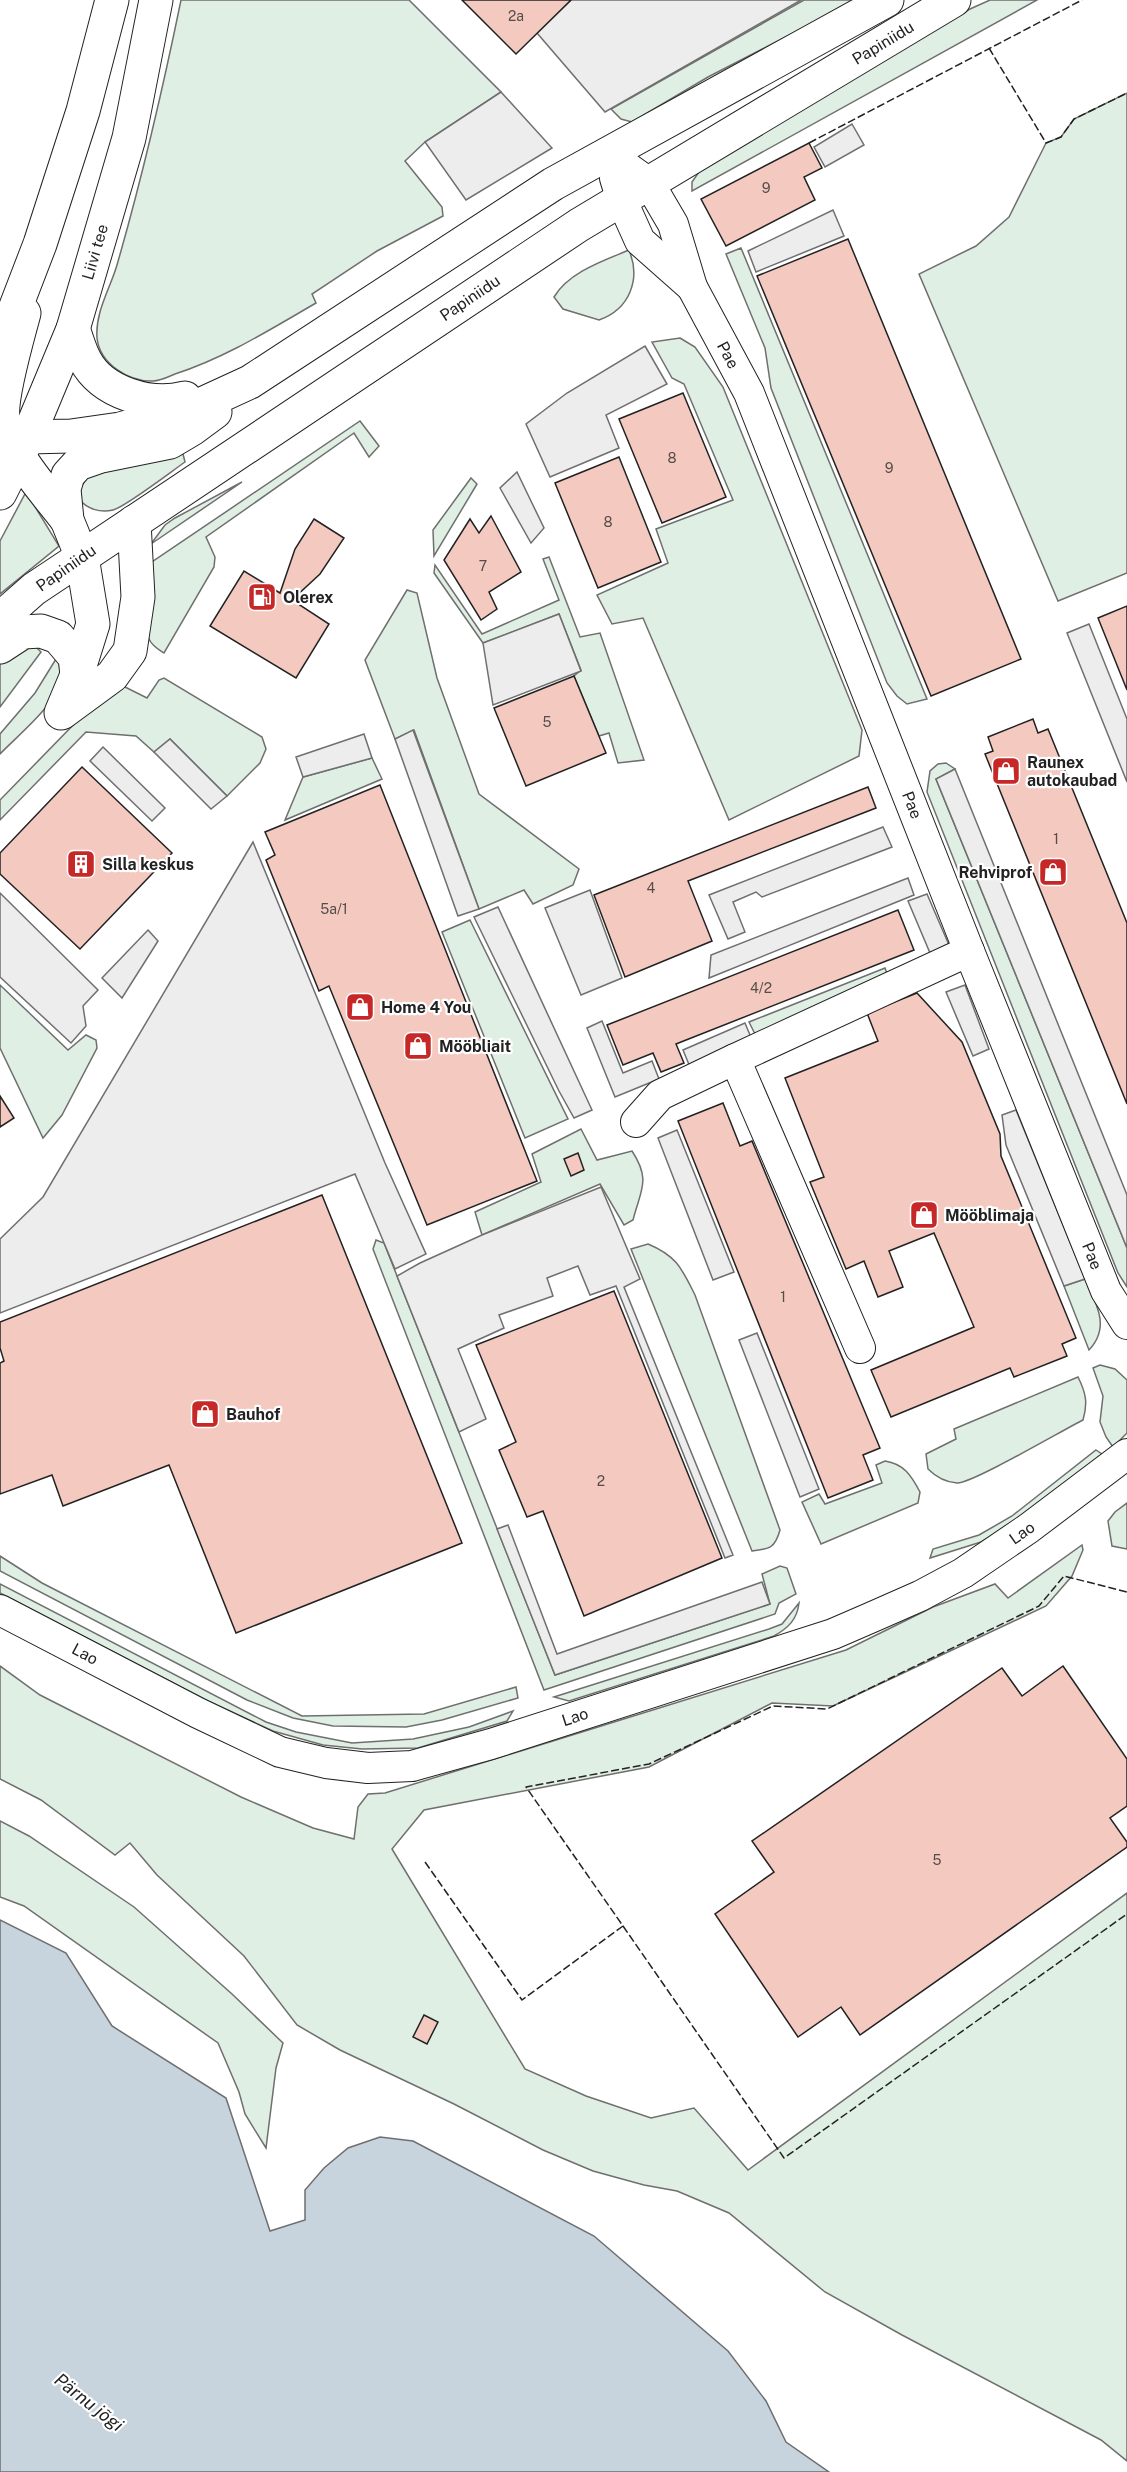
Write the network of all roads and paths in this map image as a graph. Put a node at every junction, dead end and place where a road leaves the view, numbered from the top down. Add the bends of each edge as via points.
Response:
1 (112, 0) edge
2 (156, 0) edge
3 (887, 0) edge
4 (954, 0) edge
5 (607, 153) junction
6 (649, 183) junction
7 (622, 201) junction
8 (40, 244) junction
9 (693, 287) junction
10 (73, 329) junction
11 (0, 348) edge
12 (250, 382) junction
13 (14, 443) edge
14 (0, 493) edge
15 (67, 520) junction
16 (134, 522) junction
17 (82, 557) junction
18 (0, 619) edge
19 (0, 648) edge
20 (77, 675) junction
21 (969, 951) junction
22 (735, 1059) junction
23 (636, 1122) dead end
24 (1127, 1324) edge
25 (860, 1348) dead end
26 (1127, 1454) edge
27 (0, 1610) edge

1 - 8 main road via 83,111
2 - 10 main road, Liivi tee via 129,138
3 - 5 main road
4 - 6 main road, Papiniidu
5 - 6 street, Pae
5 - 7 street, Pae
5 - 12 main road via 553,184
6 - 7 main road, Papiniidu
6 - 9 street, Pae via 673,225
7 - 9 street, Pae via 640,241
7 - 16 main road, Papiniidu via 579,225
8 - 11 main road
8 - 13 main road via 7,381 3,416
9 - 21 street, Pae via 748,393
10 - 12 main road via 85,361 96,376 140,399 170,402
10 - 13 main road, Liivi tee
12 - 13 main road via 189,411 120,429
12 - 15 main road via 170,442 78,464 68,475 64,489
13 - 14 main road, Liivi tee
13 - 15 main road
15 - 17 main road
16 - 17 main road, Papiniidu
16 - 20 main road via 138,597 130,651 112,676 61,713
17 - 18 main road, Papiniidu via 34,589
17 - 20 main road via 93,624
19 - 20 main road via 23,632 41,631 58,637 75,657
21 - 22 street
21 - 24 street, Pae via 1107,1291
22 - 23 street via 660,1095
22 - 25 street
26 - 27 street, Lao via 963,1573 870,1618 833,1634 412,1766 368,1768 280,1752

